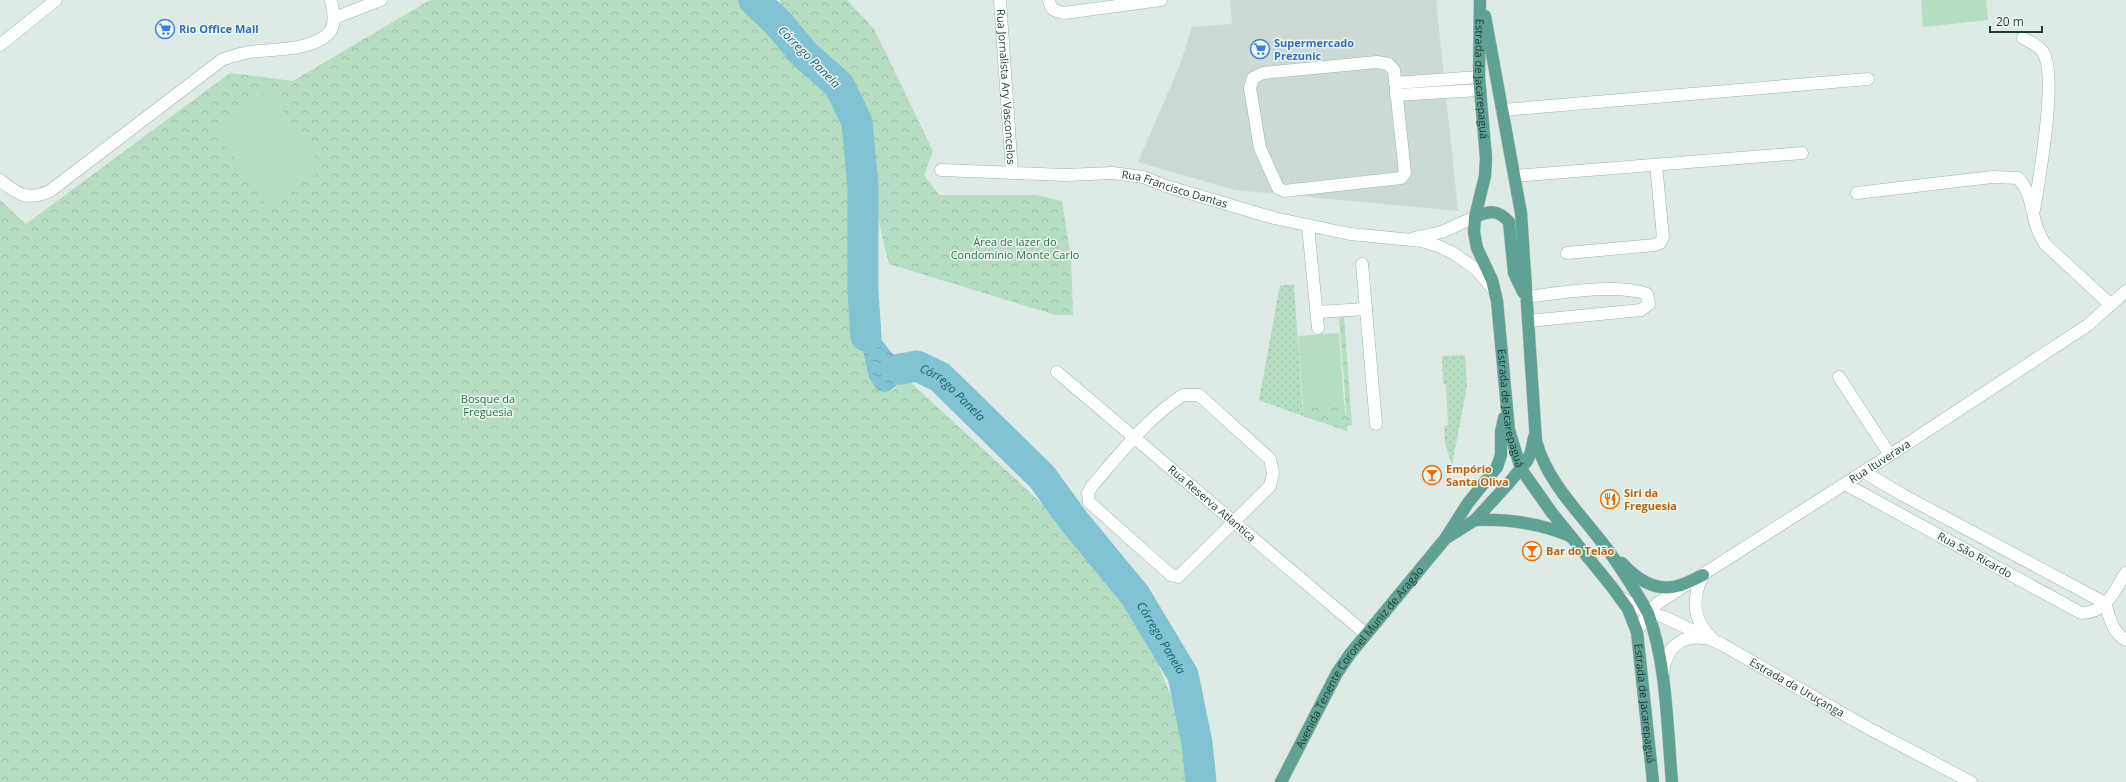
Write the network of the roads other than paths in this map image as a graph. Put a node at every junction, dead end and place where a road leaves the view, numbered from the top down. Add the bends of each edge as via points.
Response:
1 (56, 0) edge
2 (331, 0) edge
3 (381, 0) edge
4 (1000, 0) edge
5 (1049, 0) edge
6 (1162, 0) edge
7 (1481, 0) edge
8 (334, 18) junction
9 (2023, 38) dead end
10 (0, 45) edge
11 (1479, 77) junction
12 (1868, 79) dead end
13 (1396, 89) junction
14 (1480, 90) junction
15 (1502, 110) junction
16 (1802, 153) dead end
17 (1656, 165) junction
18 (941, 170) dead end
19 (1012, 173) junction
20 (1514, 176) junction
21 (0, 180) edge
22 (1857, 193) dead end
23 (1475, 217) junction
24 (2033, 219) junction
25 (1308, 226) junction
26 (1405, 239) junction
27 (1567, 253) dead end
28 (1362, 264) dead end
29 (1494, 290) junction
30 (2126, 291) edge
31 (1526, 297) junction
32 (2111, 304) junction
33 (1366, 309) junction
34 (1317, 312) junction
35 (1528, 321) junction
36 (1318, 328) dead end
37 (1057, 372) dead end
38 (1839, 377) dead end
39 (1506, 407) junction
40 (1376, 424) dead end
41 (1534, 428) junction
42 (1136, 438) junction
43 (1890, 455) junction
44 (1520, 469) junction
45 (1864, 472) junction
46 (1845, 484) junction
47 (1475, 520) junction
48 (1234, 524) junction
49 (1571, 536) junction
50 (1445, 539) junction
51 (1602, 542) junction
52 (2126, 573) edge
53 (1703, 575) junction
54 (1620, 598) junction
55 (2105, 603) junction
56 (1648, 613) junction
57 (1637, 632) junction
58 (1366, 634) junction
59 (2126, 640) edge
60 (1715, 641) junction
61 (1663, 680) junction
62 (1281, 782) edge
63 (1653, 782) edge
64 (1672, 782) edge
65 (1971, 782) edge

1 - 10 street
2 - 8 street
3 - 8 street
4 - 19 street, Rua Jornalista Ary Vasconcelos
5 - 6 street via 1055,11 1064,13
7 - 11 main road, Estrada de Jacarepaguá
7 - 15 main road, Estrada de Jacarepaguá
8 - 21 street via 331,30 318,41 288,49 250,52 223,59 50,191 38,196 27,196 14,193
9 - 24 street via 2036,45 2043,53 2047,72 2047,134
11 - 13 street
11 - 14 main road, Estrada de Jacarepaguá
12 - 15 street
13 - 13 street via 1394,70 1388,64 1377,62 1263,73 1253,78 1250,88 1260,148 1278,188 1284,191 1401,178 1405,173
13 - 14 street
14 - 23 main road, Estrada de Jacarepaguá via 1486,158 1485,176
15 - 20 main road, Estrada de Jacarepaguá
16 - 17 street
17 - 20 street
17 - 27 street via 1663,236 1660,243
18 - 19 street, Rua Francisco Dantas
19 - 25 street, Rua Francisco Dantas via 1130,174
20 - 31 main road, Estrada de Jacarepaguá via 1521,213
22 - 24 street via 1992,177 2018,178 2026,187
23 - 26 street, Rua Francisco Dantas via 1442,232
23 - 29 main road, Estrada de Jacarepaguá via 1476,242
23 - 31 main road via 1492,211 1509,222 1514,273
24 - 32 street via 2045,244
25 - 26 street, Rua Francisco Dantas via 1350,234
25 - 34 street
26 - 29 street, Rua Francisco Dantas via 1453,253 1476,269
28 - 33 street
29 - 39 main road, Estrada de Jacarepaguá via 1503,357
30 - 32 street, Rua Ituverava
31 - 35 main road, Estrada de Jacarepaguá
31 - 35 street via 1635,290 1647,294 1649,304 1641,310
32 - 43 street, Rua Ituverava via 2088,325
33 - 34 street
33 - 40 street
34 - 36 street
35 - 41 main road, Estrada de Jacarepaguá
37 - 42 street, Rua Reserva Atlantica
38 - 43 street
39 - 44 main road, Estrada de Jacarepaguá via 1509,430
39 - 50 main road, Avenida Tenente Coronel Muniz de Aragão via 1501,432 1501,455 1497,467 1468,503
41 - 44 main road, Avenida Tenente Coronel Muniz de Aragão via 1531,452
41 - 51 main road, Estrada de Jacarepaguá via 1541,456 1555,484
42 - 48 street, Rua Reserva Atlantica
42 - 48 street via 1172,402 1183,395 1199,395 1270,459 1273,473 1270,486
42 - 48 street via 1092,486 1088,493 1089,502 1171,575 1178,577
43 - 45 street, Rua Ituverava
44 - 47 main road, Avenida Tenente Coronel Muniz de Aragão
44 - 49 main road, Estrada de Jacarepaguá
45 - 46 street, Rua Ituverava
45 - 55 street, Rua São Ricardo
46 - 53 street, Rua Ituverava
46 - 55 street, Rua São Ricardo via 2081,613 2099,610
47 - 49 main road via 1497,519 1550,528
47 - 50 main road, Avenida Tenente Coronel Muniz de Aragão
48 - 58 street, Rua Reserva Atlantica
49 - 54 main road, Estrada de Jacarepaguá
50 - 58 main road, Avenida Tenente Coronel Muniz de Aragão
51 - 53 main road via 1633,575 1651,584 1676,586
51 - 56 main road, Estrada de Jacarepaguá
52 - 55 street
53 - 56 street, Rua Ituverava via 1658,603
53 - 60 street via 1698,585 1695,607 1702,626
54 - 56 street, Estrada da Uruçanga
54 - 57 main road, Estrada de Jacarepaguá via 1628,609
55 - 59 street via 2112,625 2119,636
56 - 57 street, Rua Ituverava
56 - 60 street, Estrada da Uruçanga via 1664,617
56 - 61 main road, Estrada de Jacarepaguá
57 - 63 main road, Estrada de Jacarepaguá
58 - 62 main road, Avenida Tenente Coronel Muniz de Aragão via 1337,673
60 - 61 street via 1699,637 1677,642 1665,663
60 - 65 street, Estrada da Uruçanga via 1868,728
61 - 64 main road, Estrada de Jacarepaguá

